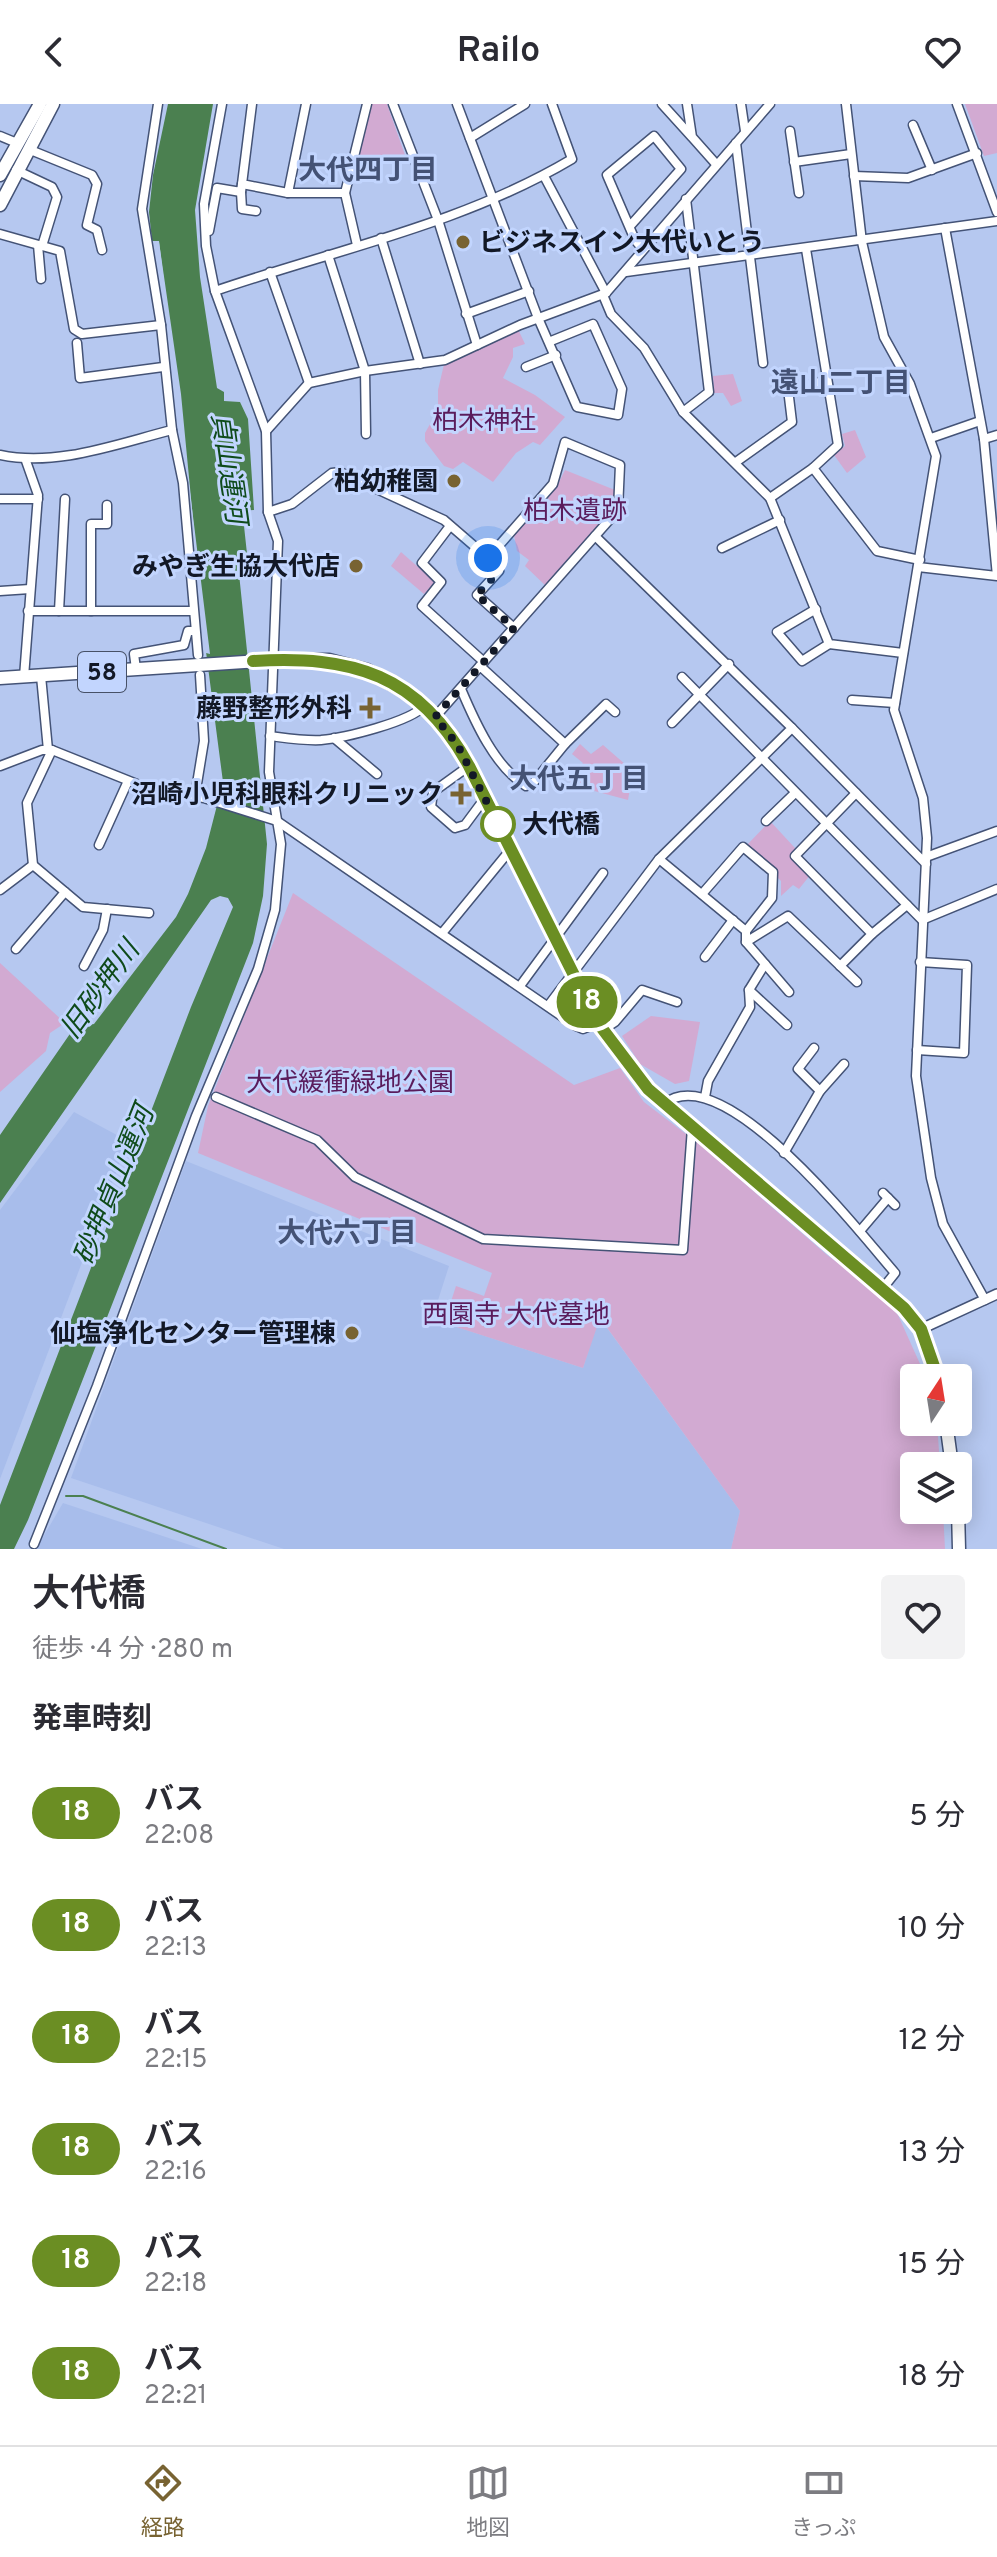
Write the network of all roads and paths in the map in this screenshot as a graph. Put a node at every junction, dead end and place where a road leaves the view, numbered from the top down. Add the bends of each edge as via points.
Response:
1 (40, 104) edge
2 (53, 104) edge
3 (158, 104) edge
4 (222, 104) edge
5 (252, 104) edge
6 (306, 104) edge
7 (367, 104) edge
8 (393, 104) edge
9 (457, 104) edge
10 (525, 104) edge
11 (552, 104) edge
12 (662, 104) edge
13 (687, 104) edge
14 (741, 104) edge
15 (770, 104) edge
16 (846, 104) edge
17 (957, 104) edge
18 (913, 125) dead end
19 (745, 131) junction
20 (790, 131) dead end
21 (0, 136) edge
22 (692, 137) junction
23 (470, 138) junction
24 (736, 143) junction
25 (22, 146) junction
26 (977, 153) junction
27 (851, 154) junction
28 (794, 162) junction
29 (716, 164) junction
30 (16, 170) junction
31 (932, 170) junction
32 (0, 175) edge
33 (544, 176) junction
34 (854, 176) junction
35 (241, 188) junction
36 (288, 193) junction
37 (345, 193) junction
38 (799, 193) dead end
39 (2, 196) edge
40 (493, 198) junction
41 (686, 199) junction
42 (256, 211) dead end
43 (997, 212) edge
44 (438, 220) junction
45 (997, 221) edge
46 (630, 226) junction
47 (945, 228) junction
48 (0, 234) edge
49 (381, 238) junction
50 (862, 242) junction
51 (40, 245) junction
52 (357, 245) junction
53 (206, 246) junction
54 (642, 248) junction
55 (806, 249) junction
56 (102, 250) dead end
57 (328, 255) junction
58 (751, 255) junction
59 (695, 263) junction
60 (270, 272) junction
61 (626, 272) junction
62 (41, 279) dead end
63 (215, 291) junction
64 (529, 291) junction
65 (605, 294) junction
66 (466, 314) junction
67 (538, 318) junction
68 (161, 325) junction
69 (551, 341) junction
70 (77, 343) dead end
71 (477, 345) junction
72 (556, 355) junction
73 (763, 363) dead end
74 (420, 364) junction
75 (163, 367) junction
76 (526, 367) dead end
77 (365, 371) junction
78 (825, 381) junction
79 (309, 383) junction
80 (683, 412) junction
81 (980, 421) junction
82 (172, 430) junction
83 (266, 431) junction
84 (366, 434) dead end
85 (997, 435) edge
86 (931, 438) junction
87 (984, 439) junction
88 (0, 455) edge
89 (26, 461) junction
90 (736, 462) junction
91 (813, 468) junction
92 (993, 489) edge
93 (770, 498) junction
94 (0, 499) edge
95 (38, 499) junction
96 (65, 499) dead end
97 (107, 505) dead end
98 (268, 512) junction
99 (780, 520) junction
100 (450, 526) junction
101 (595, 536) junction
102 (722, 548) dead end
103 (488, 558) junction
104 (919, 563) junction
105 (997, 573) edge
106 (30, 589) junction
107 (0, 591) edge
108 (816, 609) junction
109 (28, 611) junction
110 (59, 611) junction
111 (91, 611) junction
112 (193, 611) junction
113 (514, 628) junction
114 (195, 631) junction
115 (829, 644) junction
116 (903, 653) junction
117 (275, 660) junction
118 (482, 664) junction
119 (729, 664) junction
120 (201, 665) junction
121 (136, 669) junction
122 (41, 676) junction
123 (24, 677) junction
124 (682, 677) dead end
125 (0, 678) edge
126 (461, 689) junction
127 (700, 694) junction
128 (852, 700) dead end
129 (895, 703) junction
130 (424, 706) junction
131 (615, 712) dead end
132 (435, 717) junction
133 (672, 723) dead end
134 (792, 728) junction
135 (270, 736) junction
136 (334, 738) junction
137 (565, 744) junction
138 (50, 750) junction
139 (762, 759) junction
140 (0, 766) edge
141 (469, 766) junction
142 (377, 774) dead end
143 (128, 781) junction
144 (795, 793) junction
145 (856, 793) junction
146 (200, 797) junction
147 (485, 798) junction
148 (277, 821) junction
149 (766, 821) dead end
150 (826, 823) junction
151 (997, 831) edge
152 (99, 845) dead end
153 (511, 849) junction
154 (659, 859) junction
155 (926, 860) junction
156 (33, 865) junction
157 (603, 873) dead end
158 (997, 889) edge
159 (0, 890) edge
160 (65, 892) junction
161 (702, 894) junction
162 (907, 905) junction
163 (107, 909) junction
164 (149, 913) dead end
165 (733, 920) junction
166 (922, 920) junction
167 (746, 931) junction
168 (443, 932) junction
169 (872, 934) junction
170 (556, 937) junction
171 (746, 942) junction
172 (16, 949) dead end
173 (705, 957) dead end
174 (920, 962) junction
175 (765, 964) junction
176 (84, 966) dead end
177 (840, 966) junction
178 (573, 974) junction
179 (857, 982) dead end
180 (520, 986) junction
181 (749, 990) junction
182 (789, 992) dead end
183 (677, 1002) dead end
184 (548, 1006) junction
185 (787, 1025) dead end
186 (600, 1027) junction
187 (814, 1048) dead end
188 (917, 1050) junction
189 (844, 1064) dead end
190 (820, 1091) junction
191 (216, 1097) dead end
192 (705, 1097) junction
193 (664, 1104) junction
194 (692, 1128) junction
195 (784, 1153) junction
196 (888, 1198) dead end
197 (860, 1231) junction
198 (883, 1288) junction
199 (997, 1294) edge
200 (985, 1300) junction
201 (921, 1329) junction
202 (933, 1364) edge
203 (958, 1524) edge
204 (34, 1544) dead end
205 (959, 1549) edge

1 - 25 main road
2 - 25 main road
3 - 68 street via 142,209
4 - 53 street via 204,204
5 - 35 street
6 - 36 street
7 - 37 street
8 - 44 street
9 - 23 street
10 - 23 street
11 - 33 street via 572,159
12 - 22 street
13 - 22 street
14 - 19 street
15 - 19 street
16 - 27 street
17 - 26 street
18 - 31 street
19 - 24 street
20 - 28 street
21 - 25 street
22 - 29 street
23 - 40 street
24 - 29 street
24 - 58 street
25 - 30 main road
25 - 32 main road
25 - 56 street via 92,175 97,184 87,225 97,230
26 - 31 street
26 - 43 street
27 - 28 street
27 - 34 street
28 - 38 street
29 - 41 street
30 - 39 main road
30 - 51 street via 52,187 57,197
31 - 34 street via 908,178
33 - 40 street
33 - 65 street
34 - 50 street
35 - 36 street
35 - 42 street via 242,209
35 - 53 street via 217,188
36 - 37 street
37 - 52 street
40 - 44 street
40 - 64 street
41 - 54 street
41 - 59 street
44 - 49 street
44 - 66 street
45 - 47 street
46 - 46 street via 607,175 654,136 681,169
46 - 54 street
47 - 50 street
47 - 81 street
48 - 51 street
49 - 52 street
49 - 74 street
50 - 55 street
50 - 86 street via 884,337
51 - 62 street
51 - 68 street via 60,251 74,329 82,334
52 - 57 street
53 - 63 street
54 - 61 street
55 - 58 street
55 - 78 street
57 - 60 street
57 - 77 street
58 - 59 street
58 - 73 street
59 - 61 street
59 - 80 street via 709,392
60 - 63 street
60 - 79 street
61 - 65 street
63 - 83 street
64 - 66 street
64 - 67 street
65 - 67 street
65 - 80 street via 611,314 644,348
66 - 71 street
67 - 69 street
67 - 71 street
68 - 75 street
69 - 72 street
69 - 72 street via 593,324 622,389 618,415 577,407
70 - 75 street via 80,378
71 - 74 street via 445,360
72 - 76 street
74 - 77 street
75 - 82 street
77 - 79 street
77 - 84 street
78 - 90 street via 788,389 792,422
78 - 91 street via 838,445
79 - 83 street
80 - 90 street
81 - 86 street
81 - 87 street
82 - 89 street
82 - 112 street via 183,483
83 - 98 street
85 - 87 street
86 - 104 street via 936,465
87 - 92 street
88 - 89 street
89 - 95 street
90 - 93 street
91 - 93 street
91 - 104 street via 877,551
92 - 105 street
93 - 99 street
94 - 95 street
95 - 106 street
96 - 110 street
97 - 111 street via 107,524 91,524
98 - 100 street via 292,504 340,472
98 - 117 street via 278,541
99 - 102 street
99 - 108 street
100 - 103 street
100 - 118 street via 422,563 441,582 422,606
101 - 103 street via 618,510 620,465 565,442 553,484
101 - 113 street
101 - 119 street
103 - 113 street via 499,571 477,595
104 - 105 street
104 - 116 street
106 - 107 street
106 - 109 street
108 - 115 street
108 - 115 street via 777,632 802,661
109 - 110 street
109 - 123 street
110 - 111 street
111 - 112 street
112 - 114 street
113 - 118 street
114 - 120 street
114 - 121 street via 188,631 184,645 134,654
115 - 116 street
116 - 129 street
117 - 120 main road, 58
117 - 130 main road, 58 via 353,665
117 - 135 street
118 - 126 street
118 - 137 street
119 - 127 street
119 - 134 street
120 - 121 main road, 58
120 - 146 street
121 - 122 main road, 58
122 - 123 main road, 58
122 - 138 street
123 - 125 main road, 58
124 - 127 street
126 - 132 street
126 - 137 street via 500,760 526,786
127 - 133 street
127 - 139 street
128 - 129 street
129 - 155 street via 923,798
130 - 132 main road, 58
130 - 136 street via 409,717
131 - 137 street via 606,704
132 - 141 main road, 58
134 - 139 street
134 - 145 street
135 - 136 street
135 - 148 street
136 - 142 street
138 - 140 street
138 - 143 street
138 - 156 street via 27,803
139 - 144 street
139 - 154 street
141 - 147 main road, 58
141 - 147 street via 433,792 431,807 455,828 465,825
143 - 146 street
143 - 152 street
144 - 149 street
144 - 150 street
145 - 150 street
145 - 155 street
146 - 148 street
147 - 153 main road, 58
148 - 168 street
148 - 204 street via 281,860 266,947 196,1116
150 - 162 street
150 - 169 street via 795,856
151 - 155 street
153 - 168 street
153 - 170 main road, 58
154 - 161 street
154 - 178 street
155 - 166 street
156 - 159 street
156 - 160 street
157 - 170 street
158 - 166 street
160 - 163 street via 83,907
160 - 172 street
161 - 165 street
161 - 167 street via 743,847 773,872 772,898
162 - 166 street
162 - 169 street
163 - 164 street
163 - 176 street via 103,930
165 - 167 street
165 - 173 street
166 - 174 street
167 - 171 street
168 - 180 street
169 - 177 street
170 - 178 main road, 58
170 - 180 street
171 - 175 street
171 - 177 street via 788,916
174 - 188 street
174 - 188 street via 967,965 964,1053
175 - 181 street
175 - 182 street
177 - 179 street
178 - 184 street
178 - 186 main road, 58
180 - 184 street
181 - 185 street
181 - 192 street via 750,1007 708,1081
183 - 186 street via 642,990 615,1022
184 - 186 street via 583,1029
186 - 193 main road, 58
187 - 190 street via 798,1069
188 - 200 street via 916,1076 937,1205
189 - 190 street
190 - 195 street
191 - 194 street via 317,1140 355,1177 483,1239 683,1250
192 - 193 street via 678,1095
192 - 195 street
193 - 194 main road, 58
194 - 198 main road, 58
195 - 197 street
196 - 197 street
197 - 198 street via 895,1273
198 - 201 main road, 58
199 - 200 street
200 - 201 street
201 - 202 main road, 58
203 - 205 main road

